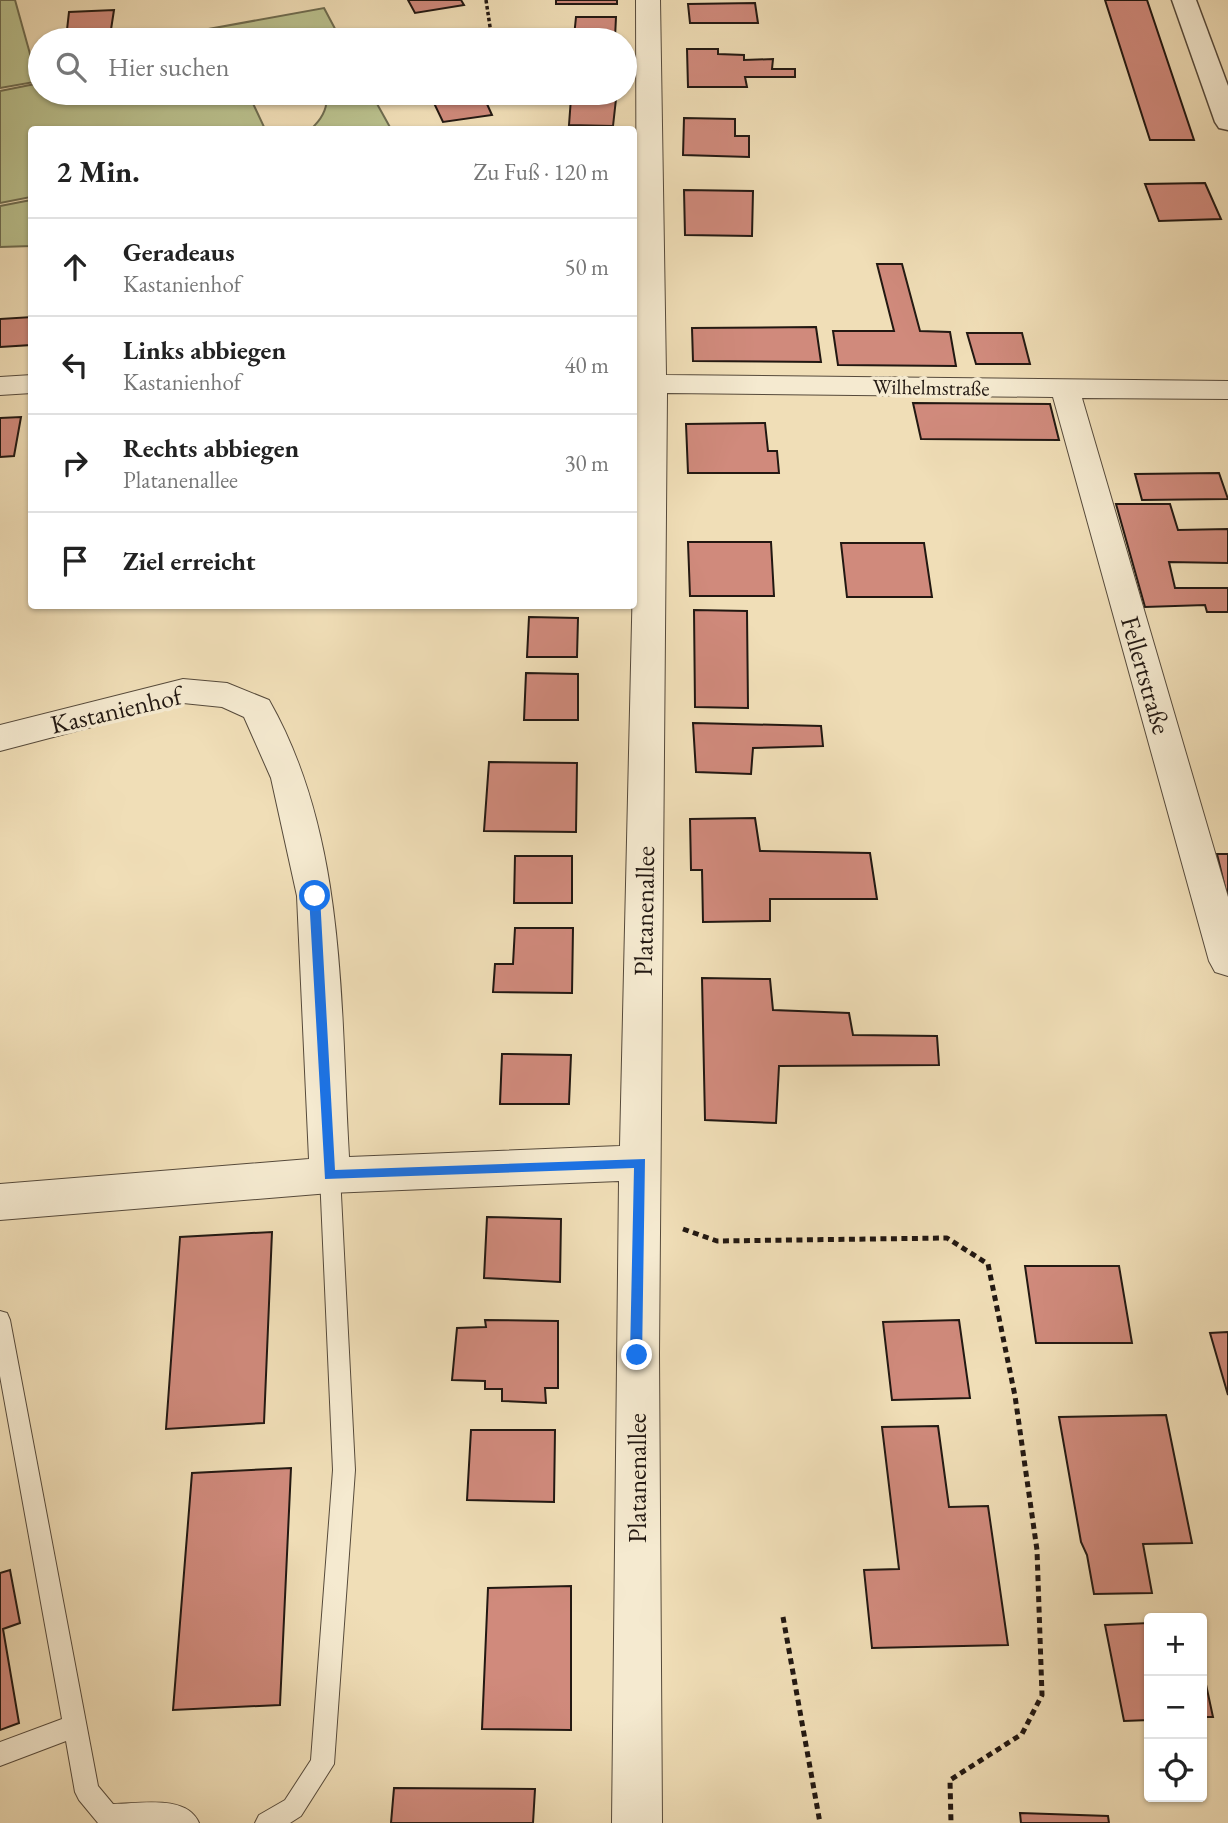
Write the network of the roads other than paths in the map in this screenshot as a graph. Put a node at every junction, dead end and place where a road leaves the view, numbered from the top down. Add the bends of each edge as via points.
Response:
1 (648, 0) edge
2 (1184, 0) edge
3 (1228, 122) edge
4 (28, 384) edge
5 (643, 384) edge
6 (0, 386) edge
7 (1065, 388) junction
8 (1228, 390) edge
9 (0, 738) edge
10 (1228, 961) edge
11 (641, 1163) junction
12 (330, 1175) junction
13 (0, 1202) edge
14 (0, 1320) edge
15 (75, 1726) junction
16 (0, 1754) edge
17 (187, 1823) edge
18 (267, 1823) edge
19 (637, 1823) edge

1 - 5 street, Platanenallee
2 - 3 street
4 - 6 street
5 - 7 street, Wilhelmstraße
5 - 11 street, Platanenallee
7 - 8 street, Wilhelmstraße
7 - 10 street, Fellertstraße
9 - 12 street, Kastanienhof via 183,691 227,695 257,709 288,778 315,896
11 - 12 street
11 - 19 street, Platanenallee
12 - 13 street
12 - 18 lane via 344,1470 322,1764 293,1808
14 - 15 lane
15 - 16 lane
15 - 17 lane via 87,1792 108,1816 178,1816

